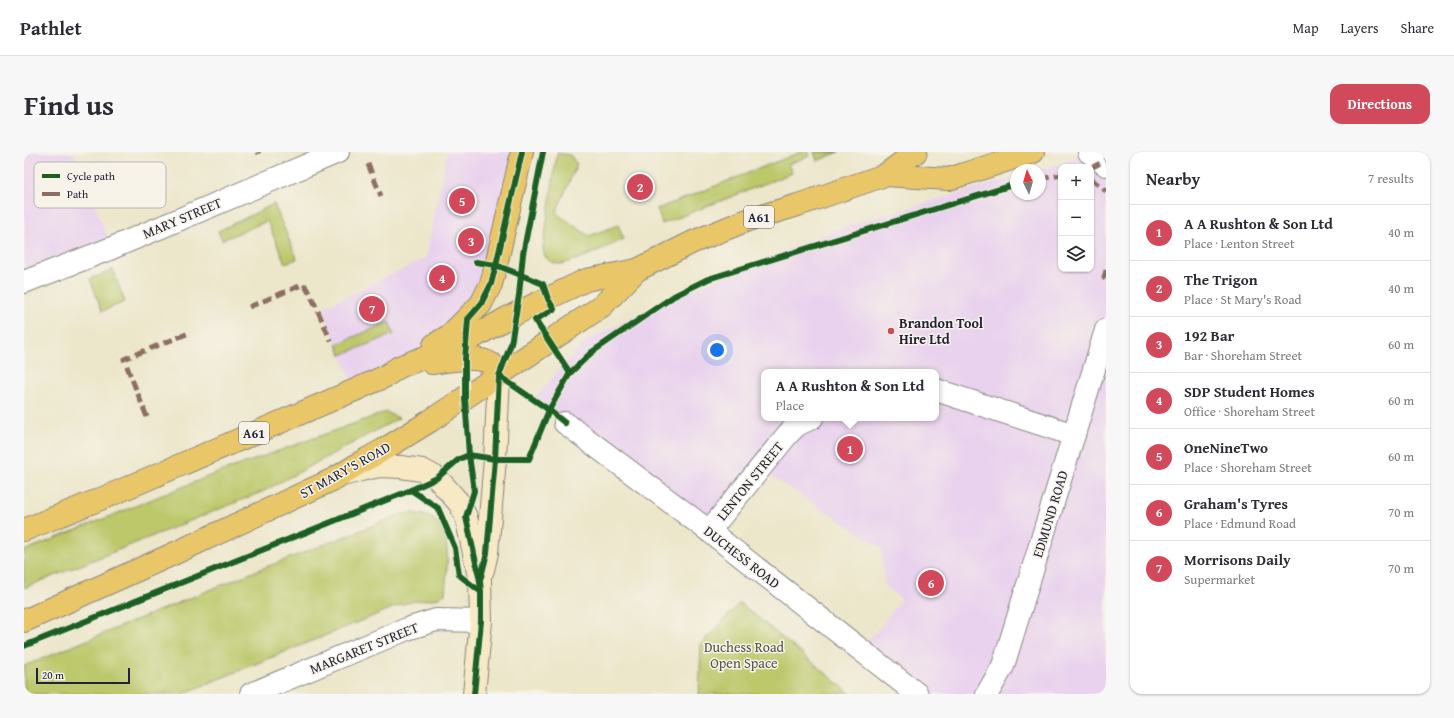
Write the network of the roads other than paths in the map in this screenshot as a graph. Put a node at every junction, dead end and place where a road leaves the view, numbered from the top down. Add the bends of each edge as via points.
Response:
1 (338, 152) edge
2 (522, 152) edge
3 (916, 152) edge
4 (1033, 152) edge
5 (1089, 152) edge
6 (1106, 165) edge
7 (885, 175) junction
8 (637, 270) junction
9 (24, 282) edge
10 (1106, 330) edge
11 (399, 367) junction
12 (499, 376) junction
13 (939, 391) edge
14 (806, 421) edge
15 (565, 423) dead end
16 (1074, 434) junction
17 (334, 479) junction
18 (24, 530) edge
19 (709, 531) junction
20 (480, 581) junction
21 (24, 621) edge
22 (481, 621) junction
23 (251, 694) edge
24 (474, 694) edge
25 (917, 694) edge
26 (988, 694) edge

1 - 9 street, MARY STREET via 112,248
2 - 11 highway, A61 via 491,284 481,304 450,335
3 - 7 highway, ST MARY'S ROAD / A61
4 - 7 highway, ST MARY'S ROAD / A61 via 949,179
5 - 6 street
7 - 8 highway, ST MARY'S ROAD / A61 via 745,221 693,242
8 - 11 highway, ST MARY'S ROAD / A61 via 586,280 507,318 467,341
8 - 12 highway, ST MARY'S ROAD / A61 via 602,306
10 - 16 street, EDMUND ROAD
11 - 12 highway, A61 via 465,359 486,361 494,367
11 - 18 highway, ST MARY'S ROAD / A61 via 356,390
12 - 17 highway, ST MARY'S ROAD / A61
12 - 20 street via 496,459 487,552
13 - 16 street
14 - 19 street, LENTON STREET via 788,434
15 - 19 street, DUCHESS ROAD
16 - 26 street, EDMUND ROAD via 1004,666
17 - 20 street via 379,466 422,470 437,478 460,504 466,517
17 - 21 highway, ST MARY'S ROAD / A61 via 171,556
19 - 25 street, DUCHESS ROAD
20 - 22 street
22 - 23 street, MARGARET STREET via 436,620 406,629
22 - 24 street

